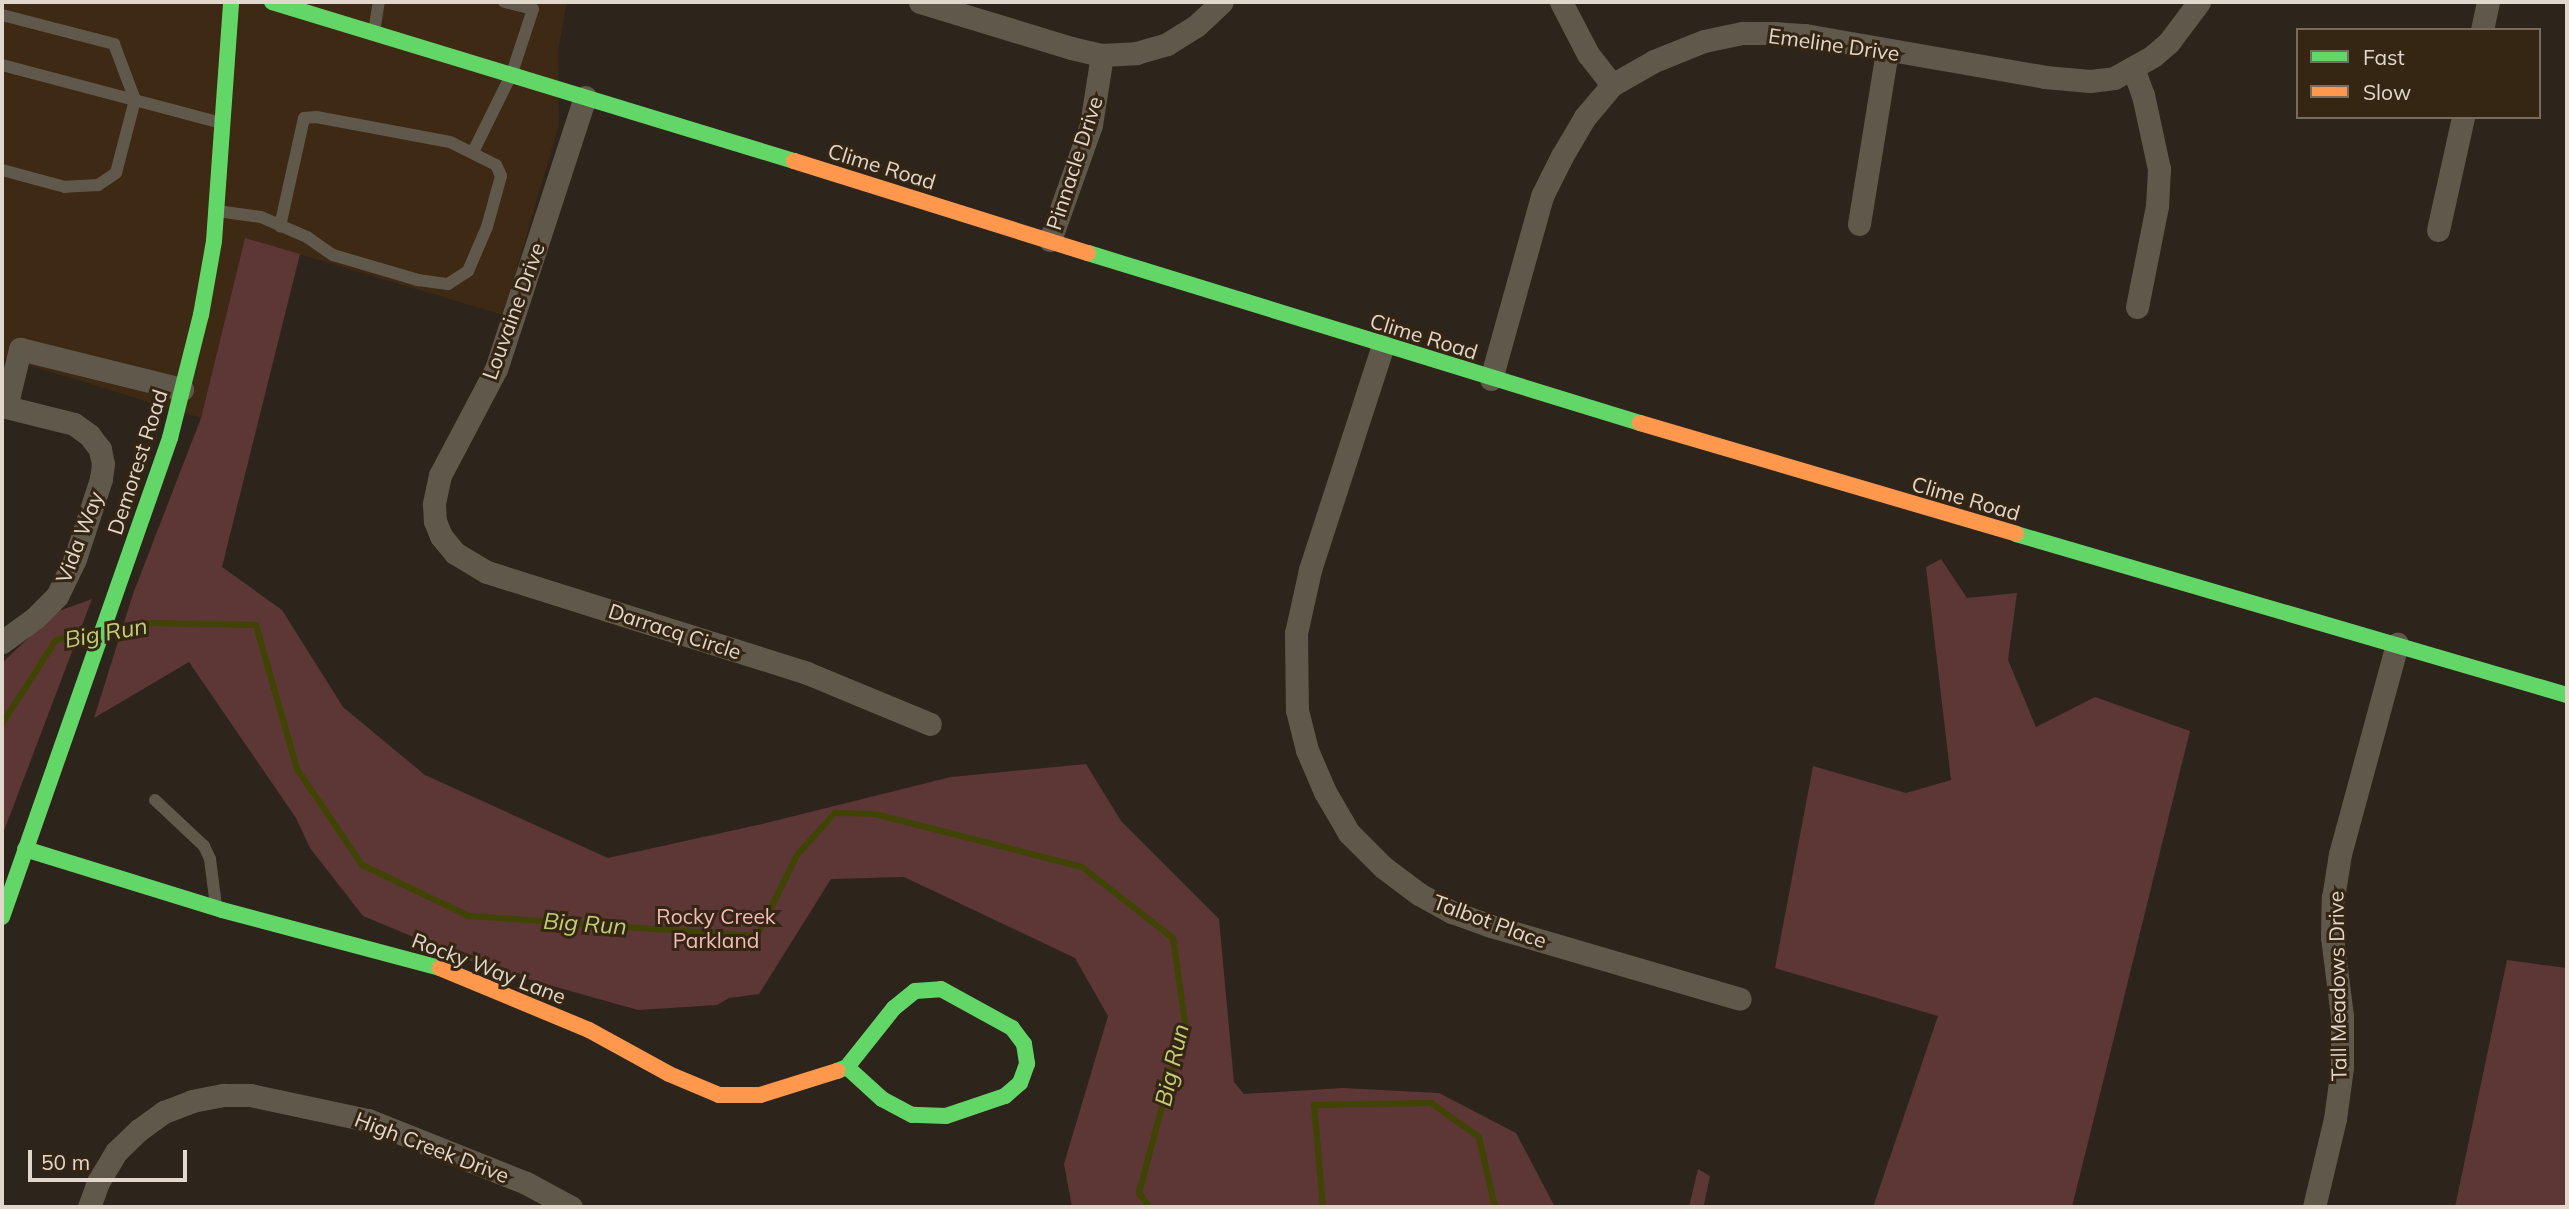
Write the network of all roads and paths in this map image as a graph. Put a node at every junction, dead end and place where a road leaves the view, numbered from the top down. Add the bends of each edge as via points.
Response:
1 (231, 2) edge
2 (272, 2) edge
3 (379, 2) edge
4 (504, 2) edge
5 (920, 2) edge
6 (1222, 2) edge
7 (1561, 2) edge
8 (2199, 2) edge
9 (2488, 2) edge
10 (534, 5) edge
11 (981, 11) edge
12 (2, 15) edge
13 (2482, 28) edge
14 (374, 32) junction
15 (1887, 51) junction
16 (1102, 55) junction
17 (2, 65) edge
18 (2133, 68) junction
19 (512, 73) junction
20 (1612, 85) junction
21 (585, 97) junction
22 (135, 100) junction
23 (2463, 119) edge
24 (224, 123) junction
25 (472, 152) junction
26 (2, 170) edge
27 (216, 211) junction
28 (1859, 224) dead end
29 (280, 226) junction
30 (2438, 230) dead end
31 (1050, 240) junction
32 (2137, 307) dead end
33 (1383, 345) junction
34 (1490, 379) junction
35 (182, 389) junction
36 (4, 406) edge
37 (435, 521) joint
38 (11, 626) edge
39 (2, 642) edge
40 (2397, 644) junction
41 (2567, 695) edge
42 (930, 724) dead end
43 (155, 800) dead end
44 (25, 849) junction
45 (216, 908) junction
46 (2, 917) edge
47 (1740, 999) dead end
48 (846, 1067) junction
49 (89, 1207) edge
50 (571, 1207) edge
51 (2314, 1207) edge

1 - 24 main road, Demorest Road
2 - 14 main road, Clime Road
3 - 14 lane
4 - 10 lane
5 - 11 street
6 - 16 street via 1167,44 1136,53
7 - 20 street via 1588,54
8 - 18 street, Emeline Drive via 2169,42
9 - 13 street
10 - 19 lane
11 - 16 street
12 - 22 lane via 114,44
14 - 19 main road, Clime Road
15 - 18 street, Emeline Drive via 2071,80 2114,78
15 - 20 street, Emeline Drive via 1805,35 1742,33 1704,41 1654,61
15 - 28 street
16 - 31 street, Pinnacle Drive via 1091,125
17 - 22 lane
18 - 32 street via 2159,169 2157,206
19 - 21 main road, Clime Road
19 - 25 lane
20 - 34 street, Emeline Drive via 1585,117 1542,196
21 - 31 main road, Clime Road
21 - 37 street, Louvaine Drive via 496,369 440,475 433,504
22 - 24 lane
22 - 26 lane via 116,173 98,185 65,187
23 - 30 street
24 - 27 main road, Demorest Road
25 - 29 lane via 450,142 304,118
25 - 29 lane via 496,165 501,176 487,227 468,271 448,284 333,255
27 - 29 lane
27 - 35 main road, Demorest Road via 201,315
31 - 33 main road, Clime Road
33 - 34 main road, Clime Road
33 - 47 street, Talbot Place via 1310,570 1296,633 1297,710 1325,792 1349,833 1384,867 1452,912
34 - 40 main road, Clime Road
35 - 36 street via 20,349
35 - 44 main road, Demorest Road via 170,438
36 - 38 street, Vida Way via 74,424 89,435 100,449 101,479 75,559 57,596
37 - 42 street, Darracq Circle via 454,553 488,572 807,673
38 - 39 street, Vida Way
40 - 41 main road, Clime Road
40 - 51 street, Tall Meadows Drive via 2340,854 2333,898 2342,1067
43 - 45 lane via 204,846
44 - 45 main road, Rocky Way Lane
44 - 46 main road, Demorest Road
45 - 48 main road, Rocky Way Lane via 443,969 589,1030 669,1074 719,1095 760,1095 796,1087
48 - 48 main road, Rocky Way Lane via 894,1008 915,991 941,989 1012,1028 1024,1044 1027,1064 1020,1083 1005,1096 946,1116 912,1115 882,1099
49 - 50 street, High Creek Drive via 116,1152 138,1130 164,1112 223,1095 250,1095 368,1120 526,1183

